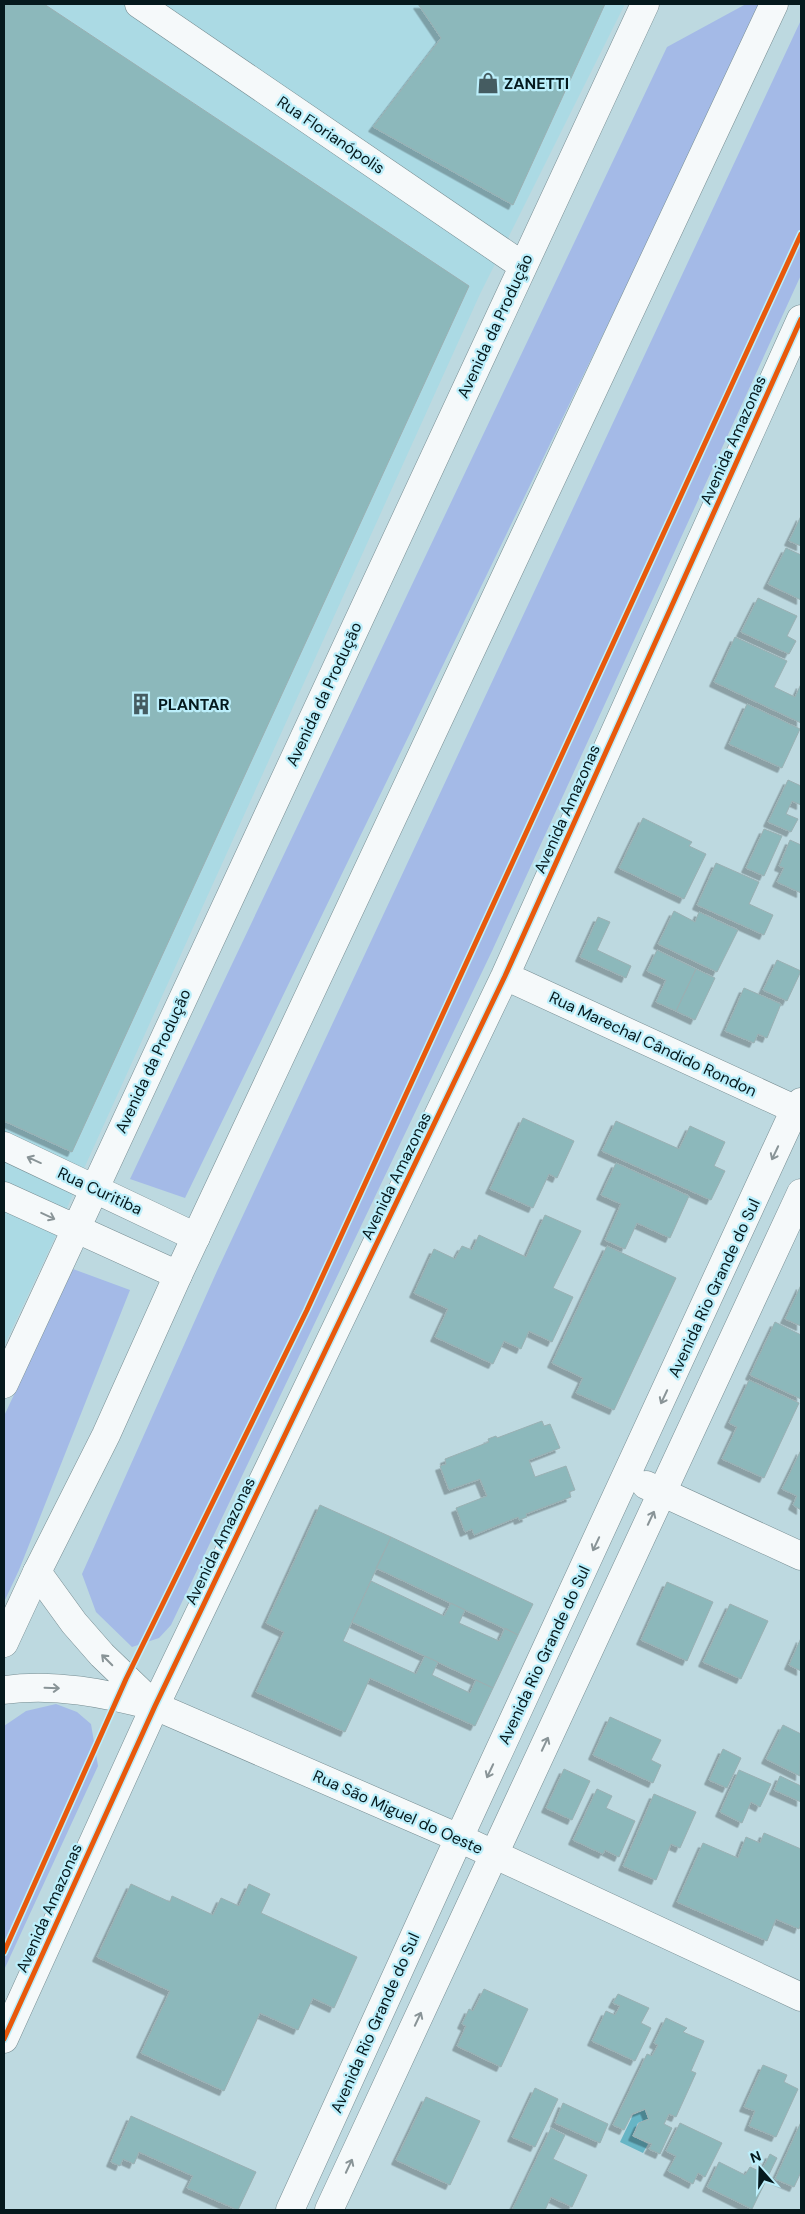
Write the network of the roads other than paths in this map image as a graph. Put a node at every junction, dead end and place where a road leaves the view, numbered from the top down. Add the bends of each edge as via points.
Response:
1 (139, 4) edge
2 (644, 4) edge
3 (774, 4) edge
4 (523, 266) junction
5 (801, 319) edge
6 (505, 976) junction
7 (799, 1108) edge
8 (4, 1146) edge
9 (94, 1187) junction
10 (801, 1193) edge
11 (4, 1196) edge
12 (76, 1229) junction
13 (196, 1237) junction
14 (178, 1275) junction
15 (4, 1384) edge
16 (627, 1476) junction
17 (662, 1492) junction
18 (801, 1556) edge
19 (37, 1572) junction
20 (4, 1642) edge
21 (4, 1690) edge
22 (155, 1706) junction
23 (459, 1838) junction
24 (494, 1854) junction
25 (801, 1997) edge
26 (4, 2039) edge
27 (290, 2210) edge
28 (329, 2210) edge

1 - 4 main road, Rua Florianópolis
2 - 4 main road, Avenida da Produção
3 - 13 main road
4 - 9 main road, Avenida da Produção
5 - 6 main road, Avenida Amazonas
6 - 7 main road, Rua Marechal Cândido Rondon
6 - 22 main road, Avenida Amazonas
7 -> 16 main road, Avenida Rio Grande do Sul
9 -> 8 main road, Rua Curitiba
9 - 12 main road, Avenida da Produção
9 - 13 main road, Rua Curitiba
10 - 17 main road
11 -> 12 main road
12 - 14 main road
12 - 15 main road, Avenida da Produção
13 - 14 main road
14 - 19 main road via 106,1435
16 - 17 main road
16 -> 23 main road, Avenida Rio Grande do Sul
17 - 18 main road
24 -> 17 main road
19 - 20 main road
22 -> 19 main road, Rua São Miguel do Oeste via 91,1642 60,1606
21 -> 22 main road via 60,1688 118,1696
22 - 23 main road, Rua São Miguel do Oeste
22 - 26 main road, Avenida Amazonas
23 - 24 main road, Rua São Miguel do Oeste
23 - 27 main road, Avenida Rio Grande do Sul
24 - 25 main road, Rua São Miguel do Oeste
28 -> 24 main road

